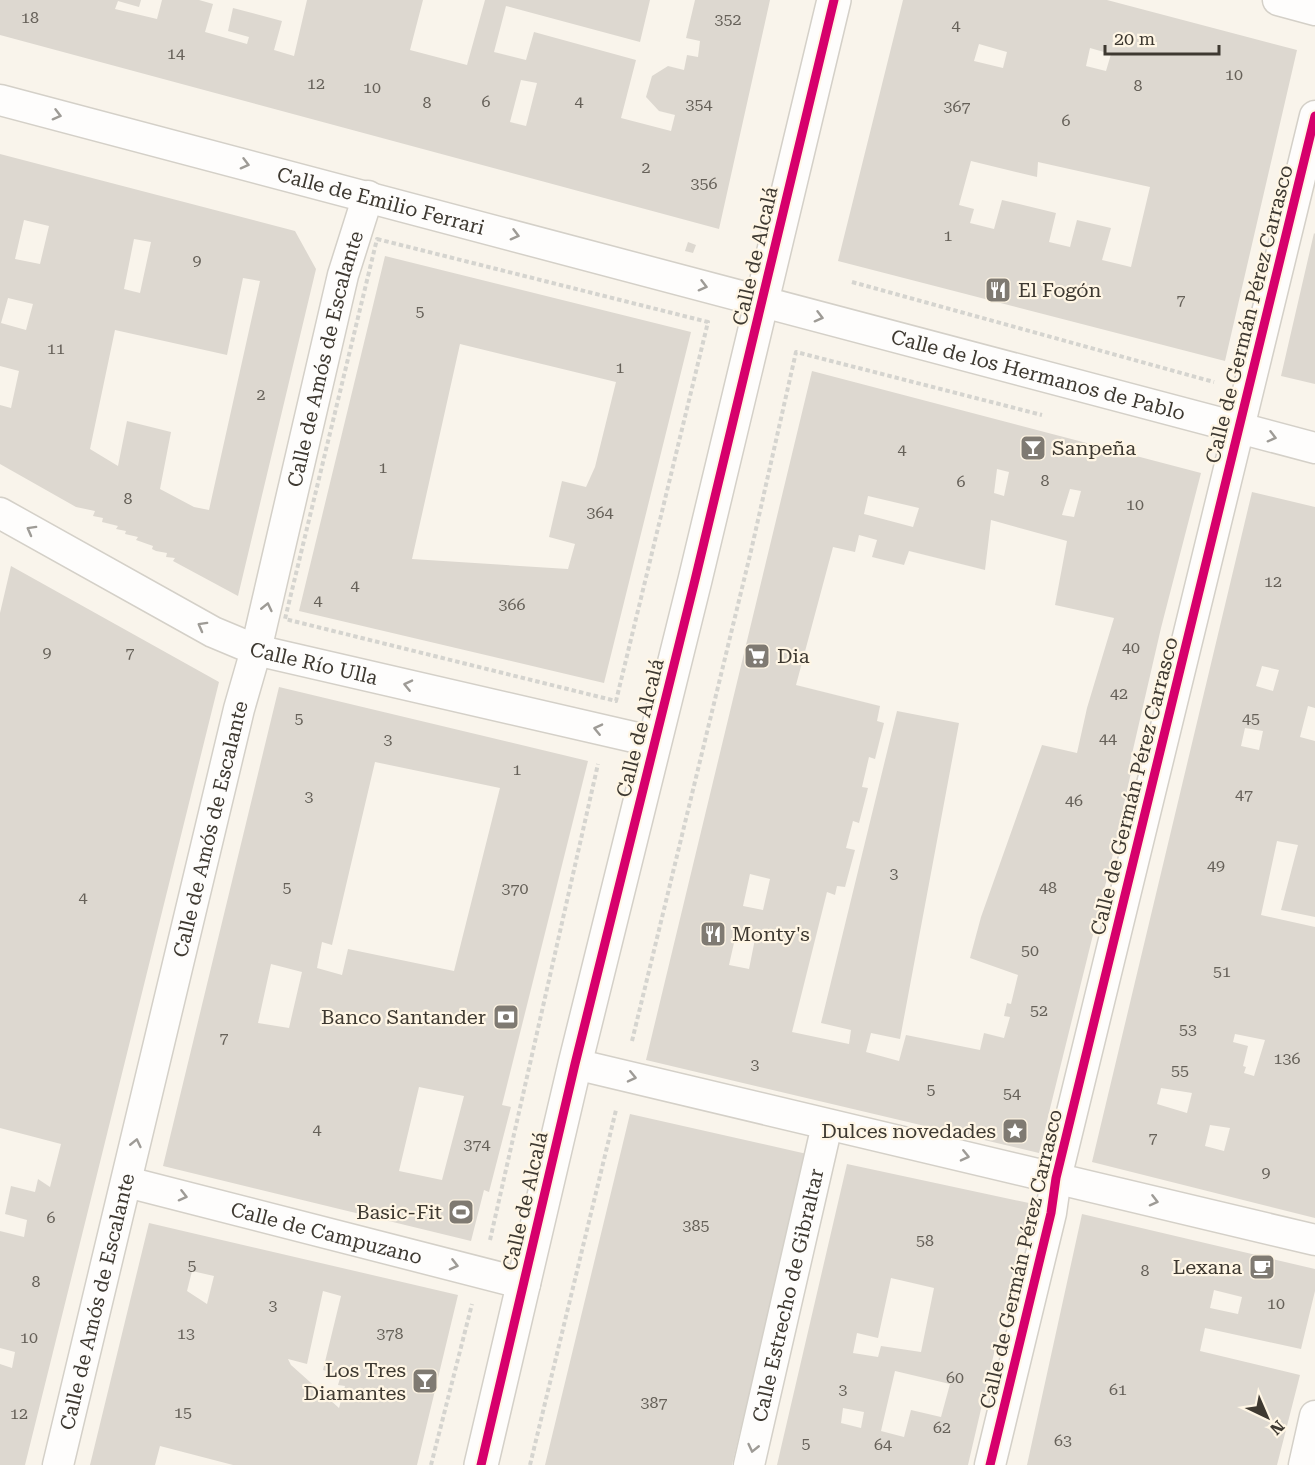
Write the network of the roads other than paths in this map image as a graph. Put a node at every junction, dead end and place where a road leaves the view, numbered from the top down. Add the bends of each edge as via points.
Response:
1 (834, 0) edge
2 (1278, 0) edge
3 (1315, 10) edge
4 (0, 100) edge
5 (1315, 116) edge
6 (368, 196) junction
7 (763, 302) junction
8 (1239, 428) junction
9 (1315, 448) edge
10 (0, 513) edge
11 (256, 650) junction
12 (655, 742) junction
13 (575, 1064) junction
14 (827, 1125) junction
15 (1056, 1178) junction
16 (127, 1182) junction
17 (1315, 1240) edge
18 (525, 1284) junction
19 (1315, 1416) edge
20 (58, 1465) edge
21 (481, 1465) edge
22 (748, 1465) edge
23 (990, 1465) edge
24 (1304, 1465) edge

1 - 7 main road, Calle de Alcalá
2 - 3 street
4 -> 6 street, Calle de Emilio Ferrari
5 - 8 street, Calle de Germán Pérez Carrasco
6 -> 7 street, Calle de Emilio Ferrari
11 -> 6 street, Calle de Amós de Escalante via 344,274
7 -> 8 street, Calle de los Hermanos de Pablo
7 - 12 main road, Calle de Alcalá
8 -> 9 street, Calle de los Hermanos de Pablo
8 - 15 street, Calle de Germán Pérez Carrasco
11 -> 10 street, Calle Río Ulla via 213,632
12 -> 11 street, Calle Río Ulla
16 -> 11 street, Calle de Amós de Escalante via 238,709
12 - 13 main road, Calle de Alcalá
13 -> 14 street
13 - 18 main road, Calle de Alcalá
14 -> 15 street
14 -> 22 street, Calle Estrecho de Gibraltar
15 -> 17 street
15 - 23 street, Calle de Germán Pérez Carrasco
16 -> 18 street, Calle de Campuzano
16 - 20 street, Calle de Amós de Escalante
18 - 21 main road, Calle de Alcalá
19 - 24 street

